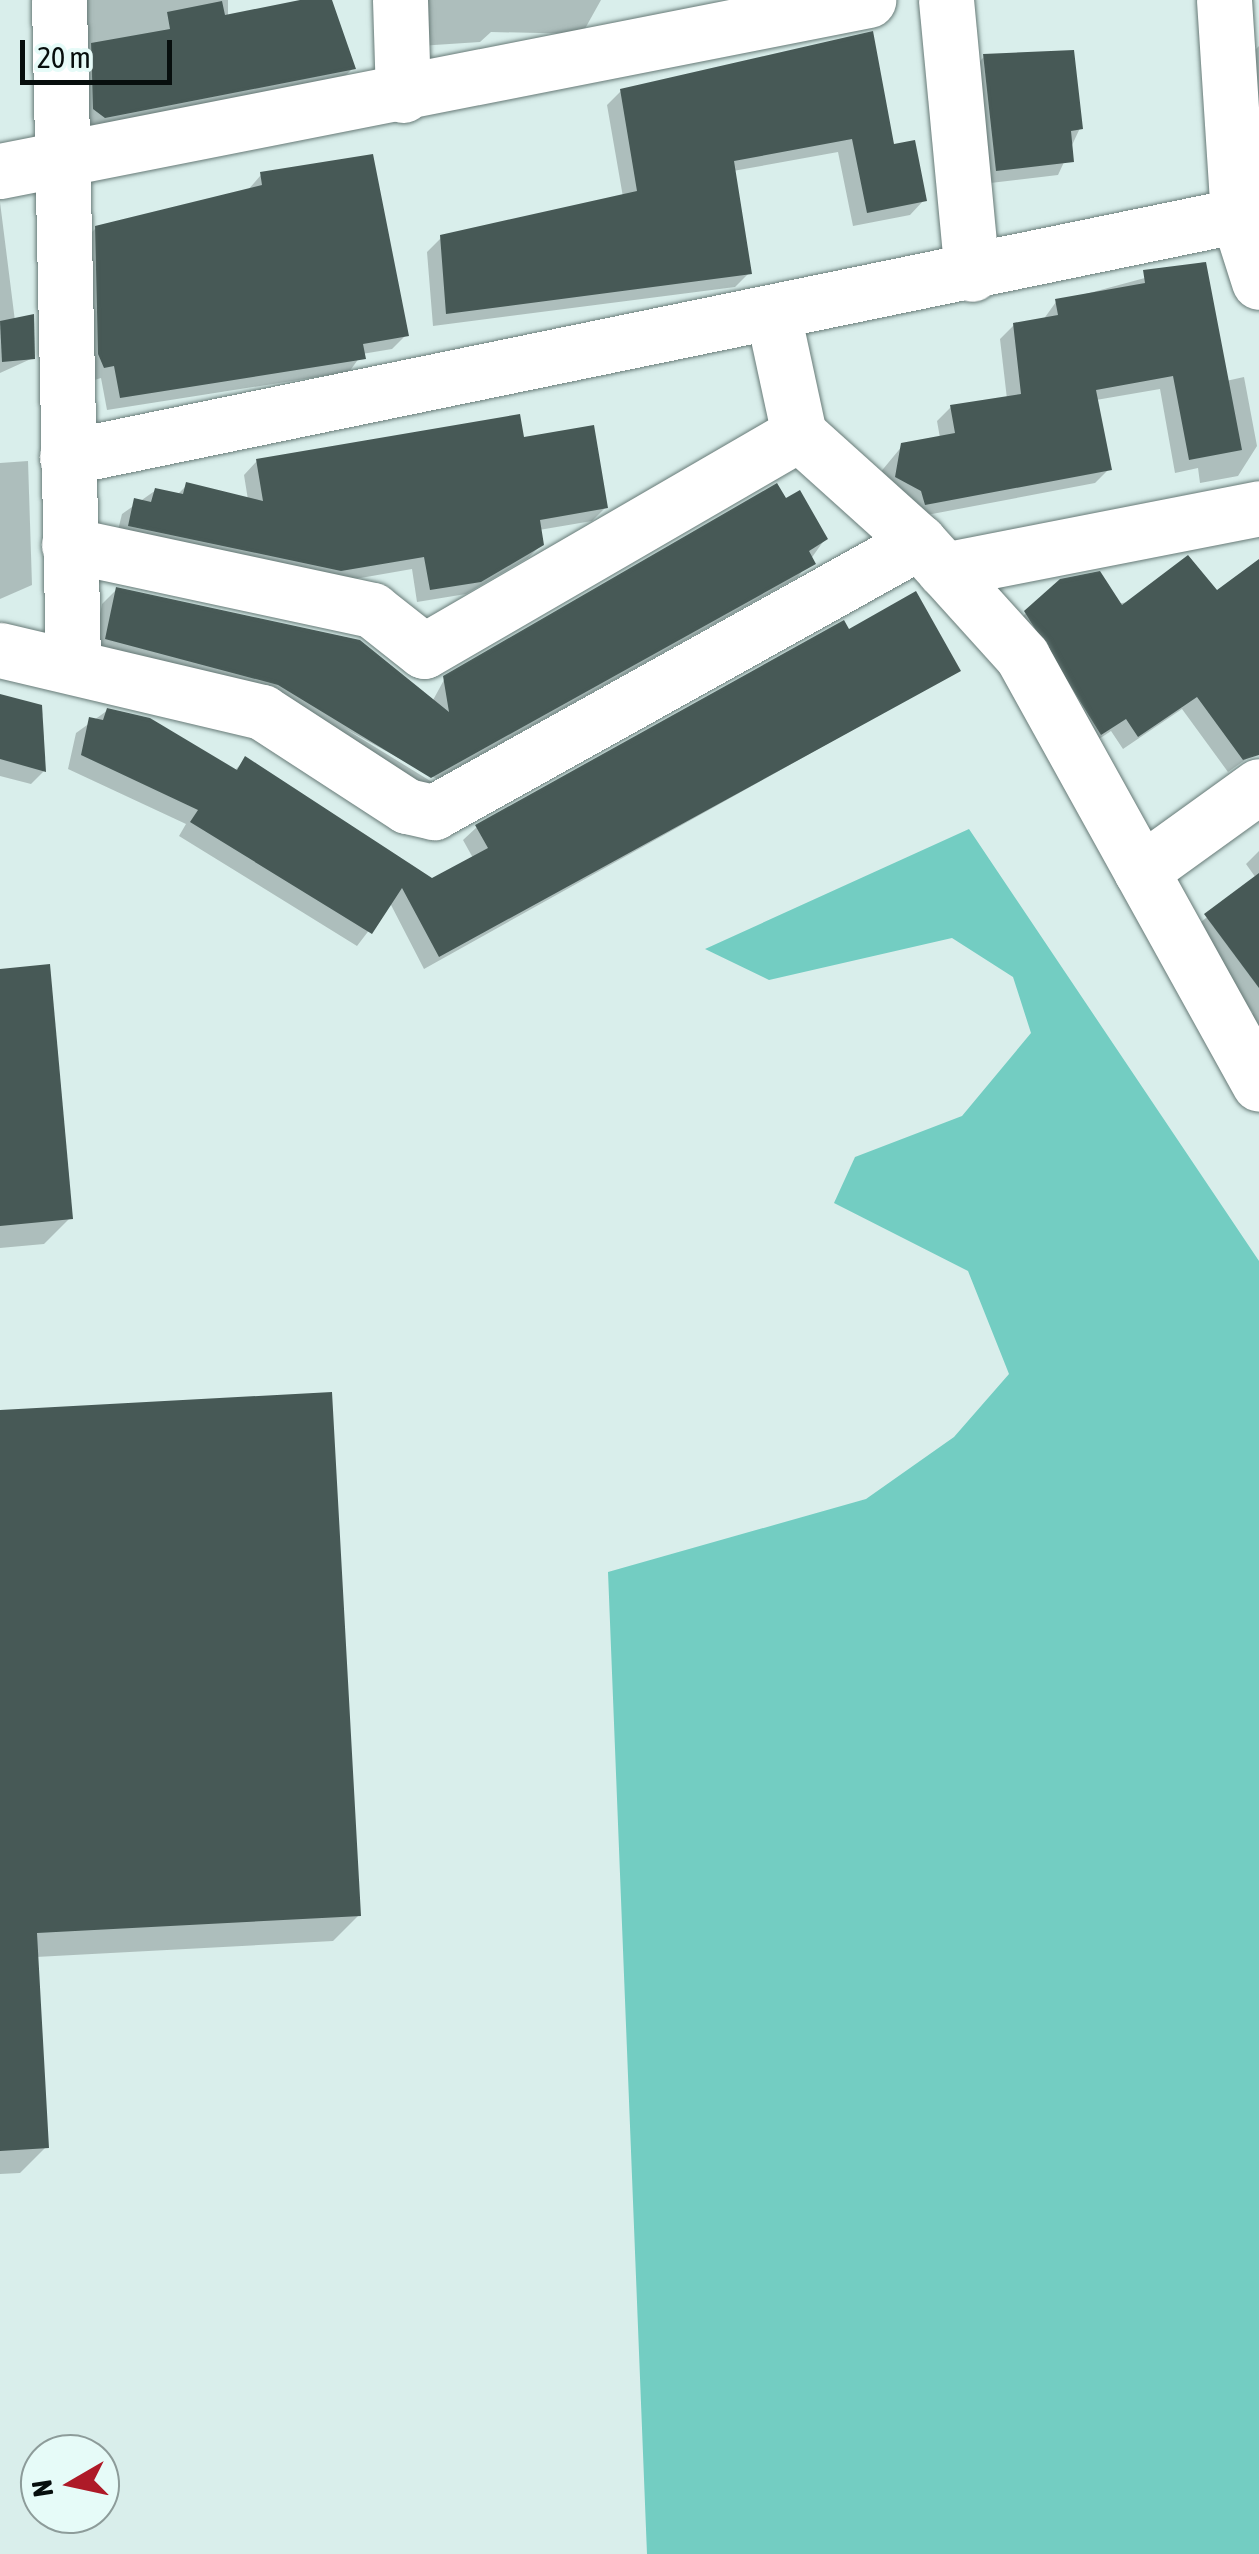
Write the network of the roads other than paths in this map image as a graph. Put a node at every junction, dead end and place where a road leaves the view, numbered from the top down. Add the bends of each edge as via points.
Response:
1 (58, 0) edge
2 (400, 0) edge
3 (868, 0) edge
4 (946, 0) edge
5 (1224, 0) edge
6 (675, 20) edge
7 (403, 95) junction
8 (62, 165) junction
9 (0, 171) edge
10 (1248, 214) edge
11 (972, 274) junction
12 (1259, 282) edge
13 (773, 314) junction
14 (800, 434) junction
15 (66, 457) junction
16 (1259, 508) edge
17 (68, 546) junction
18 (931, 556) junction
19 (0, 650) edge
20 (73, 664) junction
21 (1259, 786) edge
22 (1141, 872) junction
23 (1259, 1084) edge

1 - 8 street
2 - 7 street
3 - 6 street
4 - 11 street
5 - 10 street
6 - 7 street
7 - 8 street
8 - 9 street
8 - 15 street
10 - 11 street
10 - 12 street
11 - 13 street
13 - 14 street
13 - 15 street
14 - 17 street via 424,651 372,610
14 - 18 street
15 - 17 street
16 - 18 street
17 - 20 street
18 - 20 street via 434,812 407,806 262,712
18 - 22 street via 1022,656
19 - 20 street
21 - 22 street
22 - 23 street

